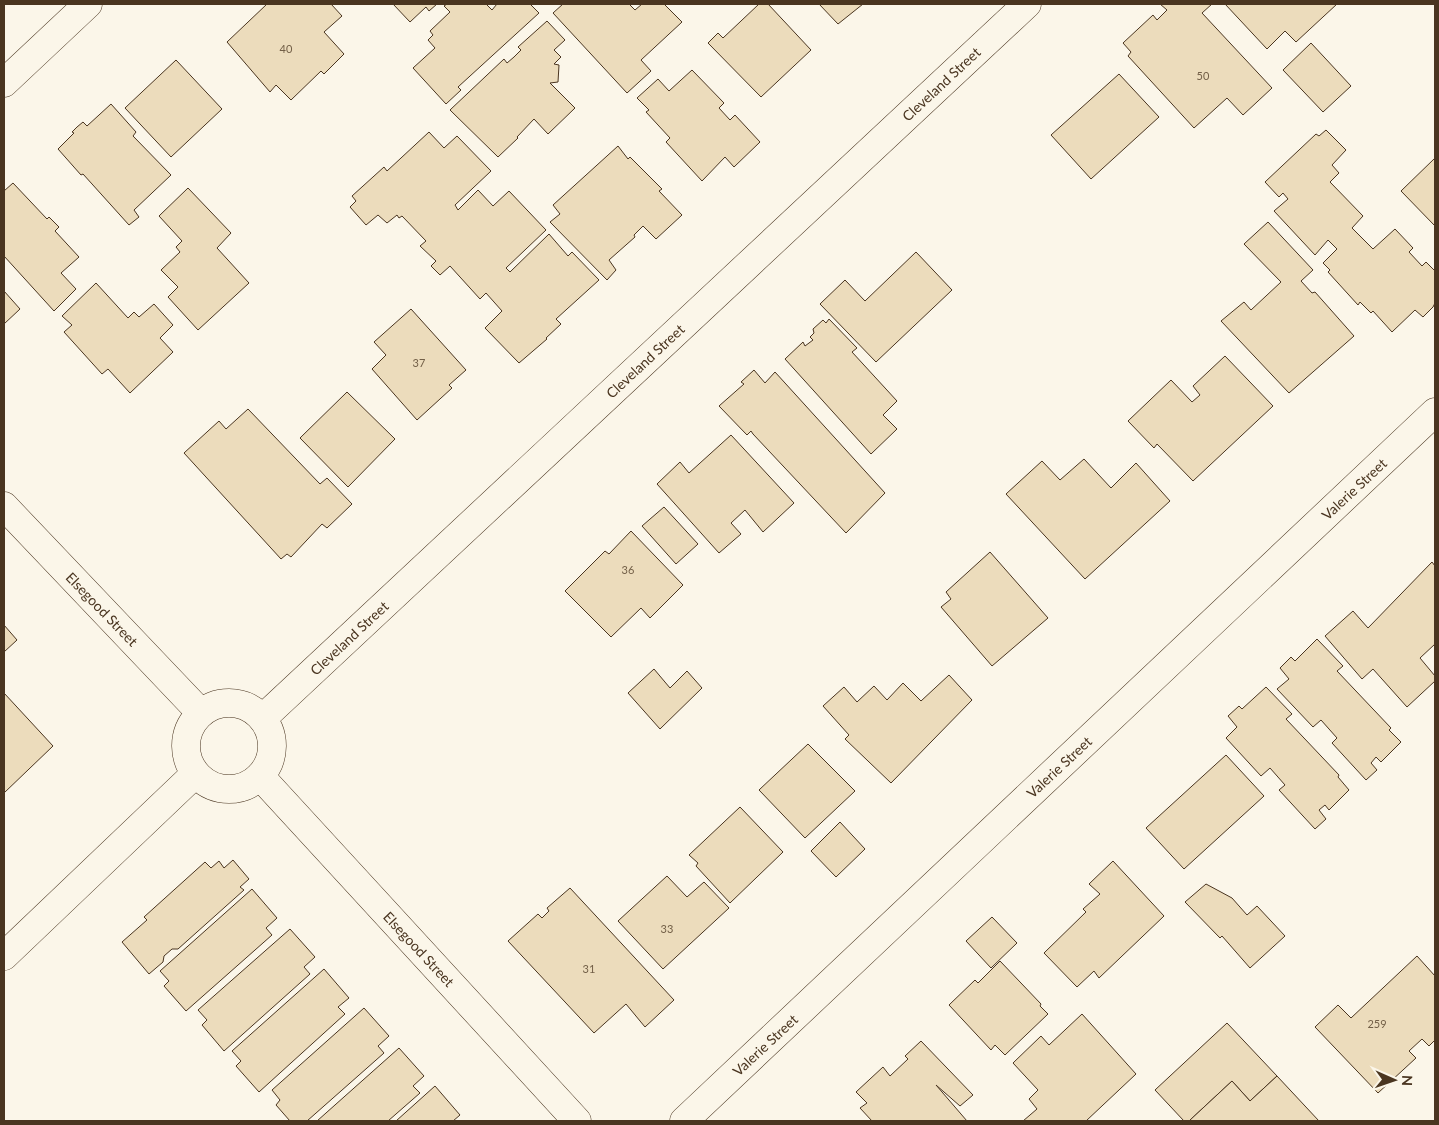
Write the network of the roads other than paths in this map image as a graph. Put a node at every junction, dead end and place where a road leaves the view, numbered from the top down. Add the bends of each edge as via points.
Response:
1 (88, 4) edge
2 (1027, 4) edge
3 (4, 83) edge
4 (1435, 412) edge
5 (4, 506) edge
6 (200, 712) junction
7 (263, 718) junction
8 (195, 774) junction
9 (260, 776) junction
10 (4, 956) edge
11 (577, 1121) edge
12 (684, 1121) edge

1 - 3 street
2 - 7 street, Cleveland Street
4 - 12 street, Valerie Street
5 - 6 street, Elsegood Street
6 - 7 street via 216,704 233,702 249,707
6 - 8 street via 190,726 185,742 187,759
7 - 9 street via 273,748 269,763
8 - 9 street via 209,785 227,790 245,786
8 - 10 street
9 - 11 street, Elsegood Street

